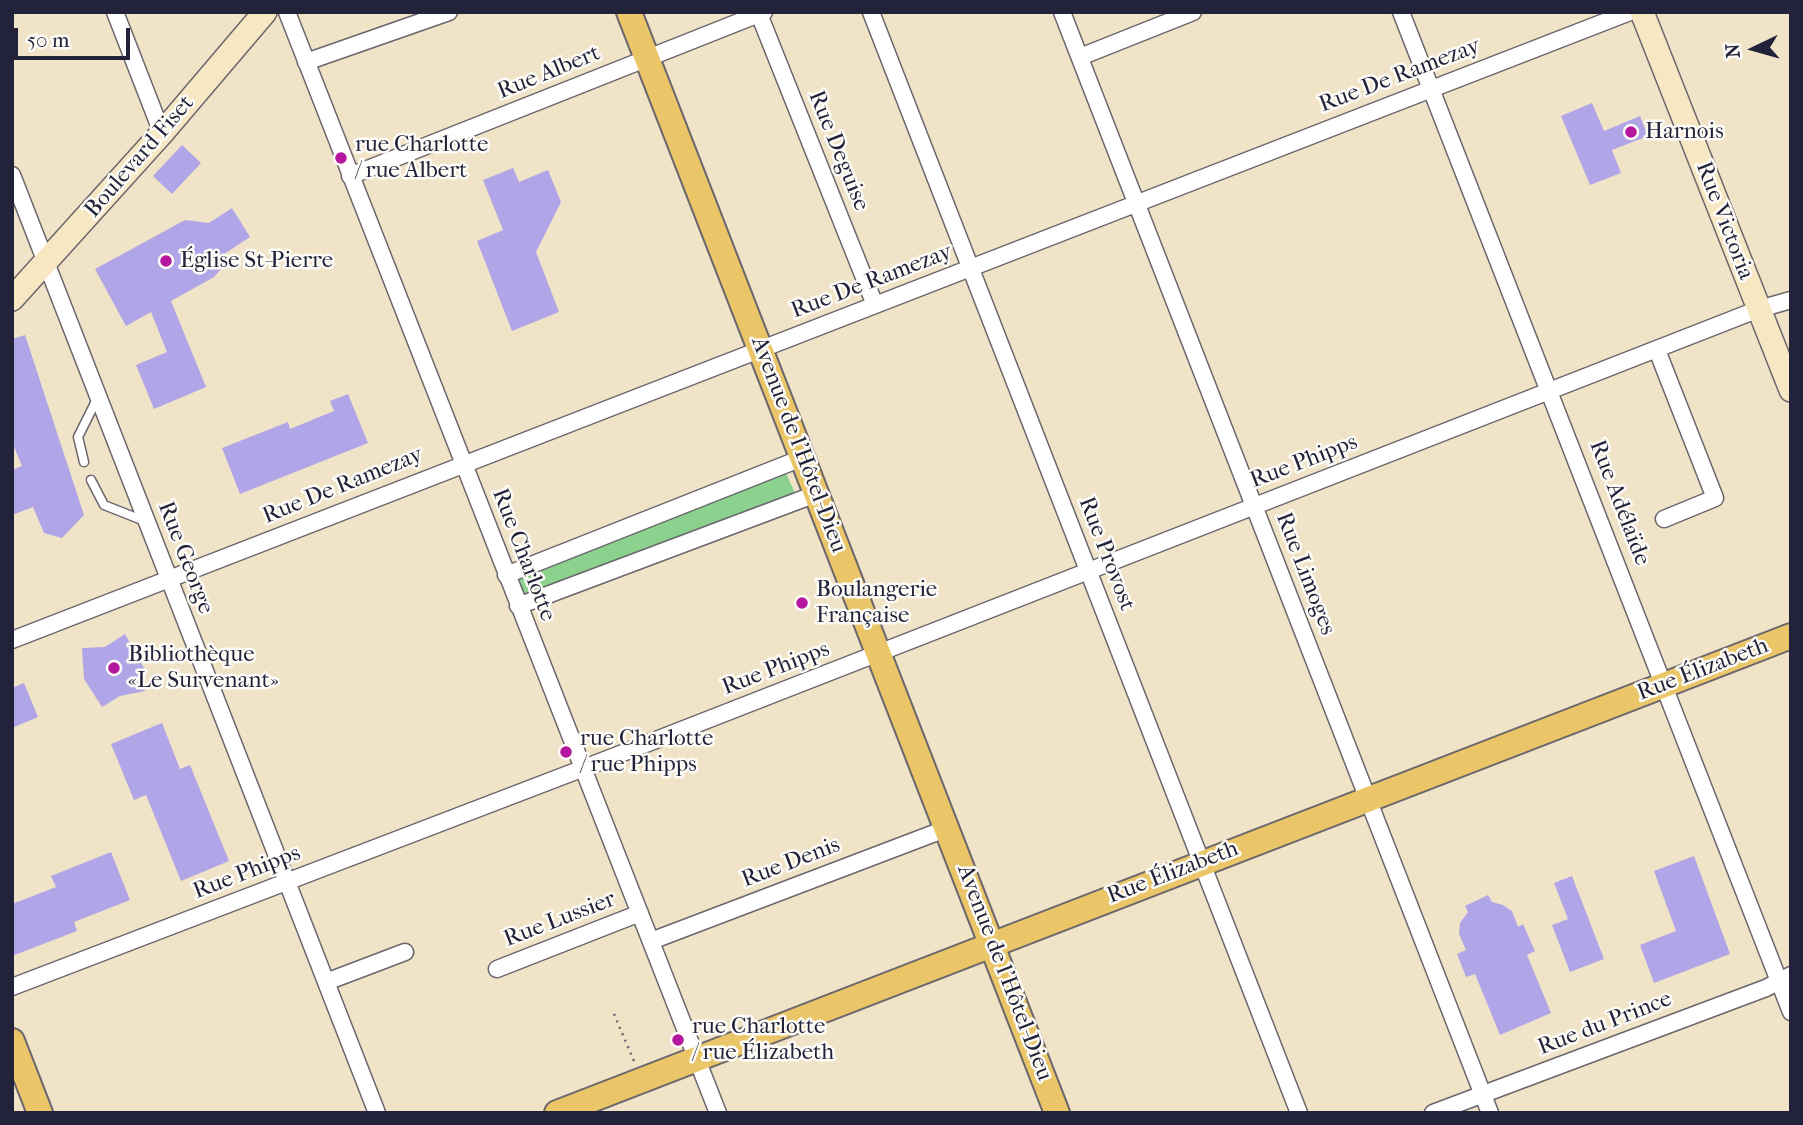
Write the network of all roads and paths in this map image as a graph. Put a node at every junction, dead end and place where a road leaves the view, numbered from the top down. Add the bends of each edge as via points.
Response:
1 (115, 12) edge
2 (265, 12) edge
3 (287, 12) edge
4 (449, 12) edge
5 (629, 12) edge
6 (870, 12) edge
7 (1062, 12) edge
8 (1193, 12) edge
9 (1401, 12) edge
10 (1630, 12) edge
11 (1642, 12) edge
12 (762, 13) edge
13 (1080, 57) junction
14 (647, 59) junction
15 (306, 62) junction
16 (1431, 88) junction
17 (162, 133) junction
18 (12, 176) edge
19 (350, 176) junction
20 (1137, 203) junction
21 (47, 263) junction
22 (971, 267) junction
23 (12, 299) edge
24 (1791, 300) edge
25 (875, 305) junction
26 (1759, 309) junction
27 (760, 349) junction
28 (1657, 350) junction
29 (1791, 390) edge
30 (1550, 391) junction
31 (99, 397) junction
32 (802, 458) junction
33 (84, 462) dead end
34 (463, 463) junction
35 (91, 480) dead end
36 (816, 494) junction
37 (1254, 506) junction
38 (1664, 519) dead end
39 (148, 523) junction
40 (1088, 572) junction
41 (506, 575) junction
42 (169, 580) junction
43 (518, 606) junction
44 (1791, 636) edge
45 (12, 640) edge
46 (879, 653) junction
47 (1665, 685) junction
48 (582, 769) junction
49 (1369, 799) junction
50 (948, 828) junction
51 (1202, 862) junction
52 (287, 882) junction
53 (640, 913) junction
54 (651, 941) junction
55 (993, 944) junction
56 (405, 952) dead end
57 (497, 970) dead end
58 (1785, 979) edge
59 (326, 982) junction
60 (12, 987) edge
61 (1791, 1012) edge
62 (614, 1014) dead end
63 (12, 1041) edge
64 (697, 1059) junction
65 (642, 1080) junction
66 (1483, 1093) junction
67 (40, 1113) edge
68 (377, 1113) edge
69 (557, 1113) edge
70 (718, 1113) edge
71 (1057, 1113) edge
72 (1299, 1113) edge
73 (1433, 1113) edge
74 (1490, 1113) edge

1 - 17 street
2 - 17 street, Boulevard Fiset
3 - 15 street, Rue Charlotte
4 - 15 street
5 - 14 main road, Avenue de l'Hôtel-Dieu
6 - 22 street, Rue Provost
7 - 13 street, Rue Limoges
8 - 13 street
9 - 16 street, Rue Adélaïde
10 - 16 street, Rue De Ramezay
11 - 26 street, Rue Victoria
12 - 14 street, Rue Albert
12 - 25 street, Rue Deguise
13 - 20 street, Rue Limoges
14 - 19 street, Rue Albert
14 - 27 main road, Avenue de l'Hôtel-Dieu
15 - 19 street, Rue Charlotte
16 - 20 street, Rue De Ramezay
16 - 30 street, Rue Adélaïde
17 - 21 street, Boulevard Fiset
18 - 21 street, Rue George
19 - 34 street, Rue Charlotte
20 - 22 street, Rue De Ramezay
20 - 37 street, Rue Limoges
21 - 23 street, Boulevard Fiset
21 - 31 street, Rue George
22 - 25 street, Rue De Ramezay
22 - 40 street, Rue Provost
24 - 26 street, Rue Phipps
25 - 27 street, Rue De Ramezay
26 - 28 street, Rue Phipps
26 - 29 street, Rue Victoria
27 - 32 main road, Avenue de l'Hôtel-Dieu
27 - 34 street, Rue De Ramezay
28 - 30 street, Rue Phipps
28 - 38 street via 1715,498
30 - 37 street, Rue Phipps
30 - 47 street, Rue Adélaïde
31 - 33 lane via 78,437
31 - 39 street, Rue George
32 - 36 main road, Avenue de l'Hôtel-Dieu
32 - 41 street
34 - 41 street, Rue Charlotte
34 - 42 street, Rue De Ramezay
35 - 39 lane via 104,505
36 - 43 street
36 - 46 main road, Avenue de l'Hôtel-Dieu
37 - 40 street, Rue Phipps
37 - 49 street, Rue Limoges
39 - 42 street, Rue George
40 - 46 street, Rue Phipps
40 - 51 street, Rue Provost
41 - 43 street, Rue Charlotte
42 - 45 street, Rue De Ramezay
42 - 52 street, Rue George
43 - 48 street, Rue Charlotte
44 - 47 main road, Rue Élizabeth
46 - 48 street, Rue Phipps
46 - 50 main road, Avenue de l'Hôtel-Dieu
47 - 49 main road, Rue Élizabeth
47 - 58 street, Rue Adélaïde
48 - 52 street, Rue Phipps
48 - 53 street, Rue Charlotte
49 - 51 main road, Rue Élizabeth
49 - 66 street, Rue Limoges
50 - 54 street, Rue Denis
50 - 55 main road, Avenue de l'Hôtel-Dieu
51 - 55 main road, Rue Élizabeth
51 - 72 street, Rue Provost
52 - 59 street, Rue George
52 - 60 street, Rue Phipps
53 - 54 street, Rue Charlotte
53 - 57 street, Rue Lussier
54 - 64 street, Rue Charlotte
55 - 64 main road, Rue Élizabeth
55 - 71 main road, Avenue de l'Hôtel-Dieu
56 - 59 street
58 - 61 street, Rue Adélaïde
58 - 66 street, Rue du Prince
59 - 68 street, Rue George
62 - 65 path
63 - 67 main road
64 - 65 main road, Rue Élizabeth
64 - 70 street, Rue Charlotte
65 - 69 main road, Rue Élizabeth
66 - 73 street, Rue du Prince
66 - 74 street, Rue Limoges

